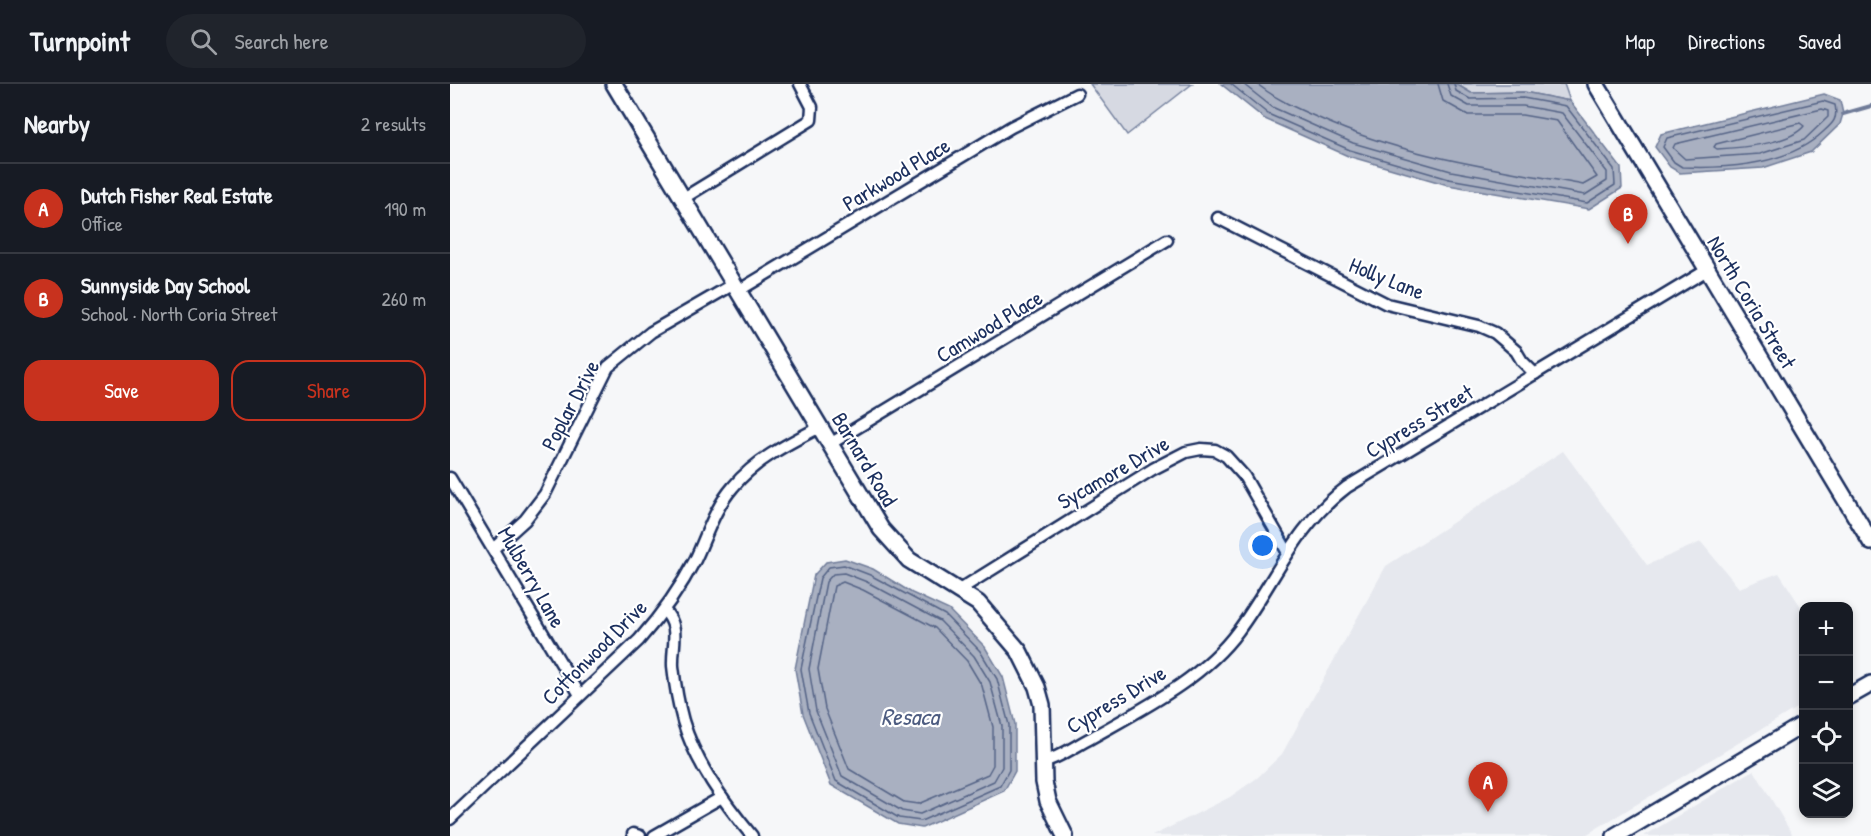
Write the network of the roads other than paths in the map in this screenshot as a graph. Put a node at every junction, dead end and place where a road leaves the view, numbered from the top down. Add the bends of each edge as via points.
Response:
1 (614, 84) edge
2 (800, 84) edge
3 (1596, 84) edge
4 (1077, 94) dead end
5 (682, 199) junction
6 (1218, 218) dead end
7 (1167, 240) dead end
8 (1707, 270) junction
9 (736, 288) junction
10 (1535, 374) junction
11 (820, 427) junction
12 (830, 444) junction
13 (450, 478) edge
14 (1871, 543) edge
15 (493, 549) junction
16 (1287, 551) junction
17 (958, 590) junction
18 (664, 610) junction
19 (1207, 664) joint
20 (1871, 684) edge
21 (1853, 694) edge
22 (580, 695) junction
23 (1799, 726) edge
24 (1042, 762) junction
25 (722, 797) junction
26 (450, 802) edge
27 (453, 816) edge
28 (654, 836) edge
29 (752, 836) edge
30 (1065, 836) edge
31 (1615, 836) edge

1 - 5 street, Barnard Road
2 - 5 street via 812,107 812,120
3 - 8 street, North Coria Street
4 - 9 street, Parkwood Place via 1011,128
5 - 9 street, Barnard Road
6 - 10 street, Holly Lane via 1387,304 1495,333
7 - 12 street, Camwood Place
8 - 10 street, Cypress Street
8 - 14 street, North Coria Street
9 - 11 street, Barnard Road
9 - 15 street, Poplar Drive via 651,332 608,367 545,494 525,520
10 - 16 street, Cypress Street via 1347,487 1317,512
11 - 12 street, Barnard Road
11 - 18 street, Cottonwood Drive via 783,447 732,487
12 - 17 street, Barnard Road via 880,529 895,547
13 - 15 street, Mulberry Lane
15 - 22 street, Mulberry Lane
16 - 17 street, Sycamore Drive via 1236,465 1215,450 1201,449 1154,468
16 - 19 street, Cypress Street via 1238,631
17 - 24 street, Barnard Road via 993,618 1030,669 1042,705
18 - 22 street, Cottonwood Drive via 639,640
18 - 25 street via 673,621 676,637 673,665 683,722 698,758
19 - 24 street, Cypress Drive via 1109,728
20 - 21 street
22 - 27 street, Cottonwood Drive
23 - 31 street
24 - 30 street, Barnard Road via 1048,801
25 - 28 street
25 - 29 street
26 - 27 street

